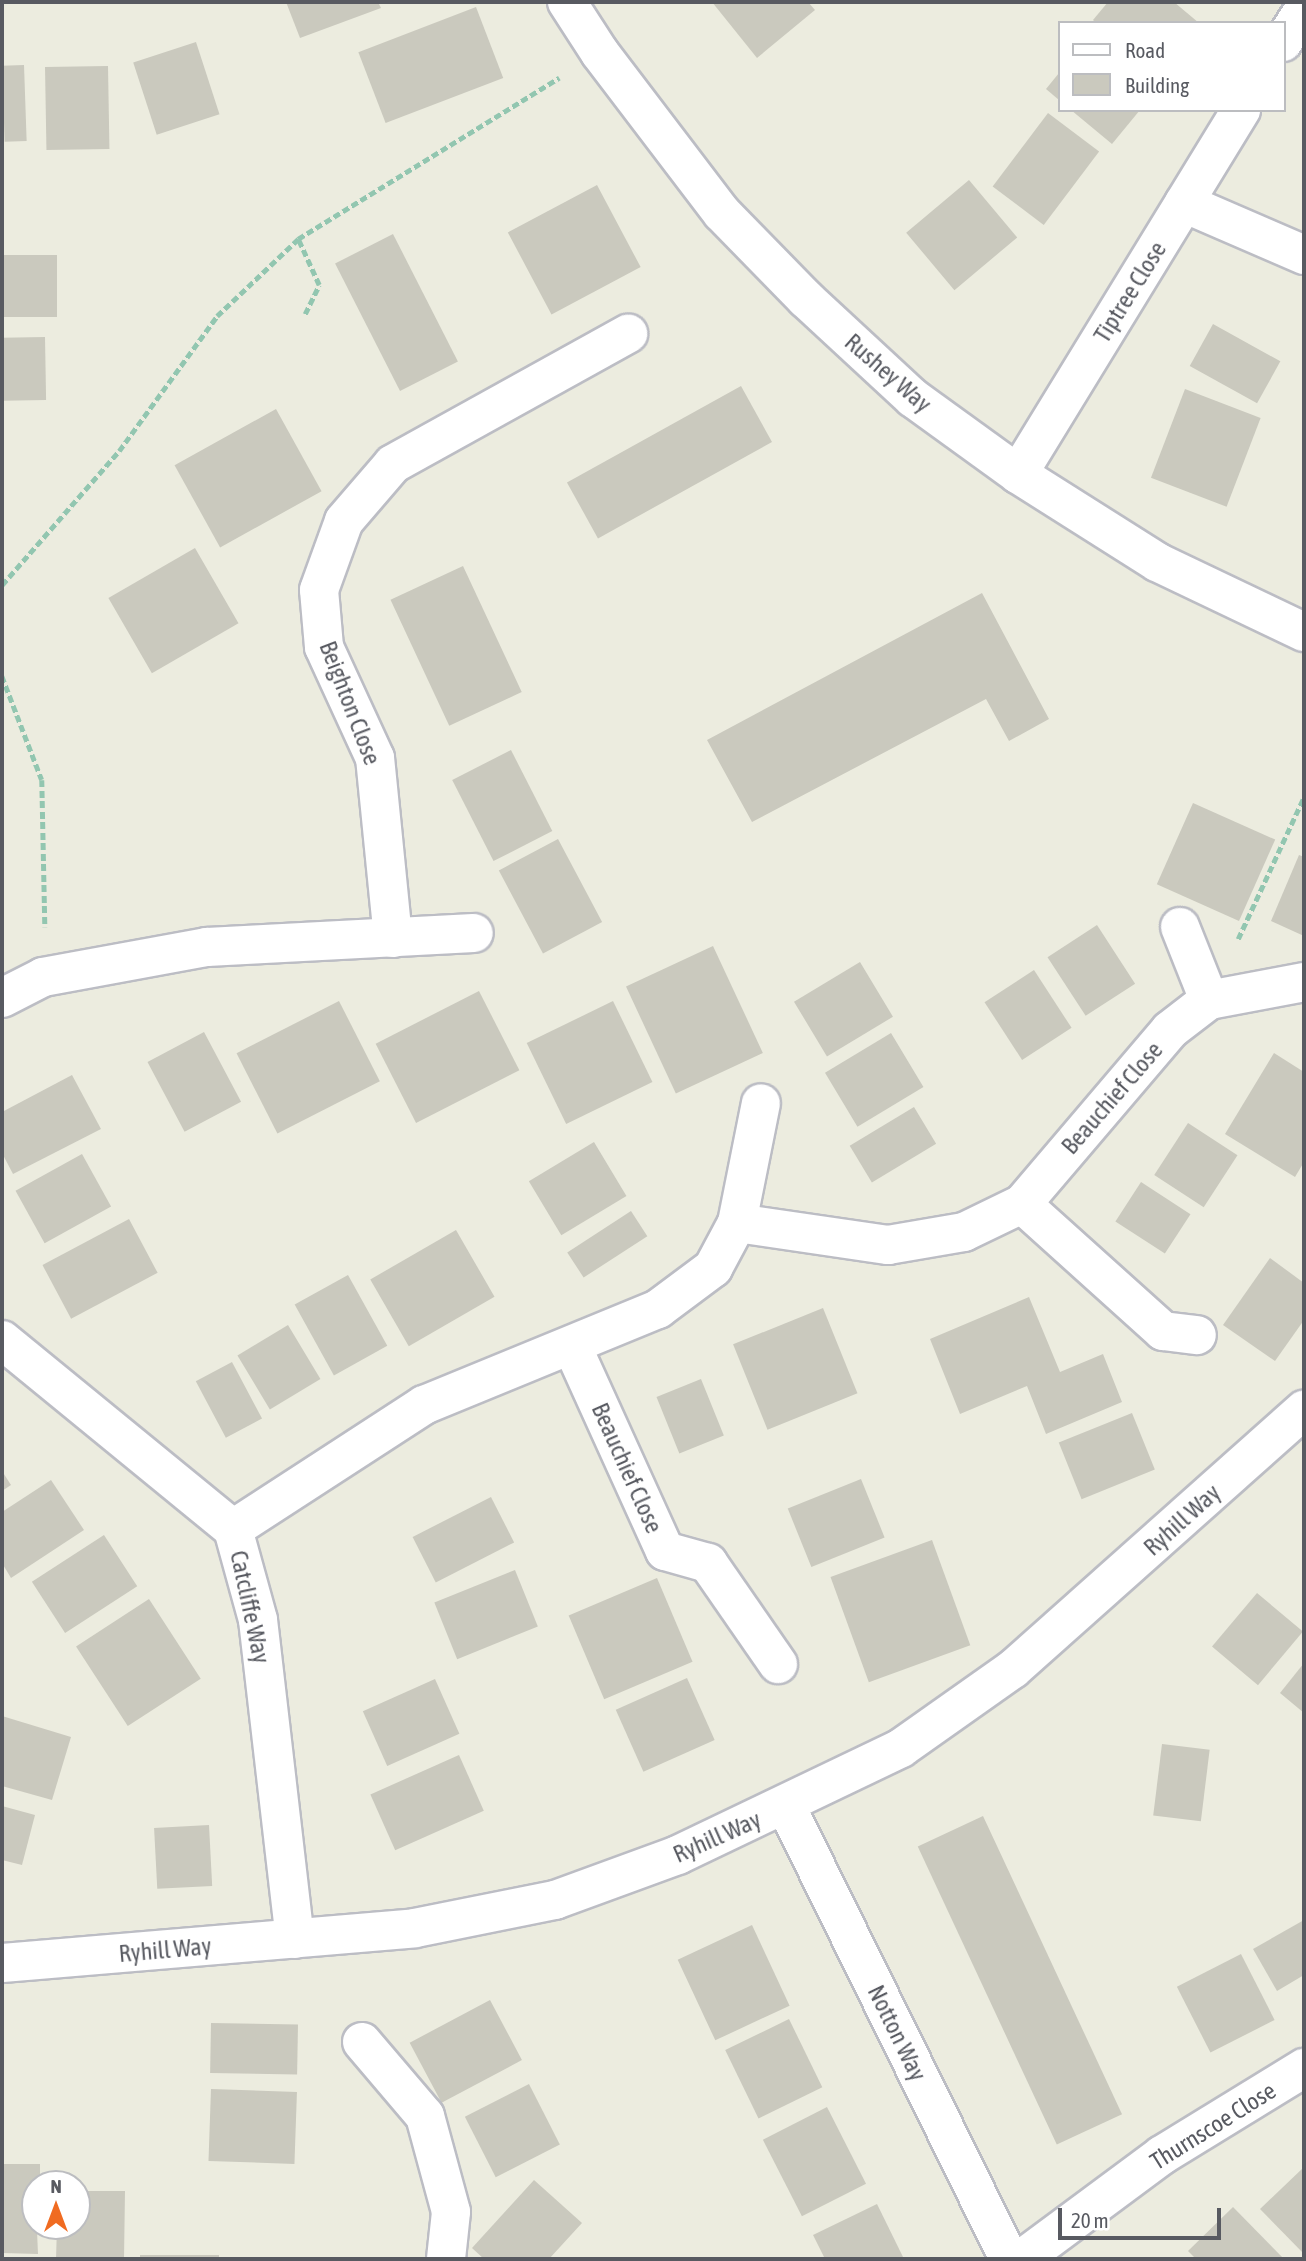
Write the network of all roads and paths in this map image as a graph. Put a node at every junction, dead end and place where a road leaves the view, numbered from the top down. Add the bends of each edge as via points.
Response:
1 (567, 2) edge
2 (563, 76) dead end
3 (1240, 112) edge
4 (1184, 203) junction
5 (298, 239) junction
6 (1304, 255) edge
7 (305, 314) dead end
8 (628, 334) dead end
9 (1018, 474) junction
10 (2, 585) edge
11 (1304, 632) edge
12 (2, 676) edge
13 (1304, 797) edge
14 (1180, 927) dead end
15 (474, 933) dead end
16 (393, 938) junction
17 (43, 977) junction
18 (1304, 982) edge
19 (2, 998) edge
20 (1209, 1000) junction
21 (761, 1104) dead end
22 (1022, 1204) junction
23 (737, 1223) junction
24 (1197, 1335) dead end
25 (2, 1340) edge
26 (572, 1346) junction
27 (1304, 1410) edge
28 (233, 1529) junction
29 (778, 1664) dead end
30 (786, 1806) junction
31 (295, 1939) junction
32 (2, 1963) edge
33 (362, 2042) dead end
34 (1304, 2068) edge
35 (446, 2259) edge
36 (1009, 2259) edge
37 (1022, 2259) edge

1 - 9 street, Rushey Way via 600,53 732,222 806,299 913,398
2 - 5 path
3 - 4 street, Tiptree Close
4 - 6 street
4 - 9 street, Tiptree Close
5 - 7 path via 319,285
5 - 10 path via 217,316 119,451
8 - 16 street, Beighton Close via 393,464 344,521 319,590 324,647 375,758
9 - 11 street, Rushey Way via 1157,562
12 - 17 path via 42,780
13 - 20 path
14 - 20 street
15 - 16 street
16 - 17 street via 207,947
17 - 19 street
18 - 20 street, Beauchief Close
20 - 22 street, Beauchief Close via 1170,1030
21 - 23 street
22 - 23 street, Beauchief Close via 964,1232 888,1245
22 - 24 street via 1163,1331
23 - 26 street via 713,1268 658,1309
25 - 28 street, Catcliffe Way
26 - 28 street via 424,1405
26 - 29 street, Beauchief Close via 665,1551 708,1563
27 - 30 street, Ryhill Way via 1013,1670 901,1748
28 - 31 street, Catcliffe Way via 258,1620
30 - 31 street, Ryhill Way via 678,1855 555,1900 415,1928
30 - 36 street, Notton Way
31 - 32 street, Ryhill Way
33 - 35 street via 425,2116 451,2212
34 - 37 street, Thurnscoe Close via 1162,2155

